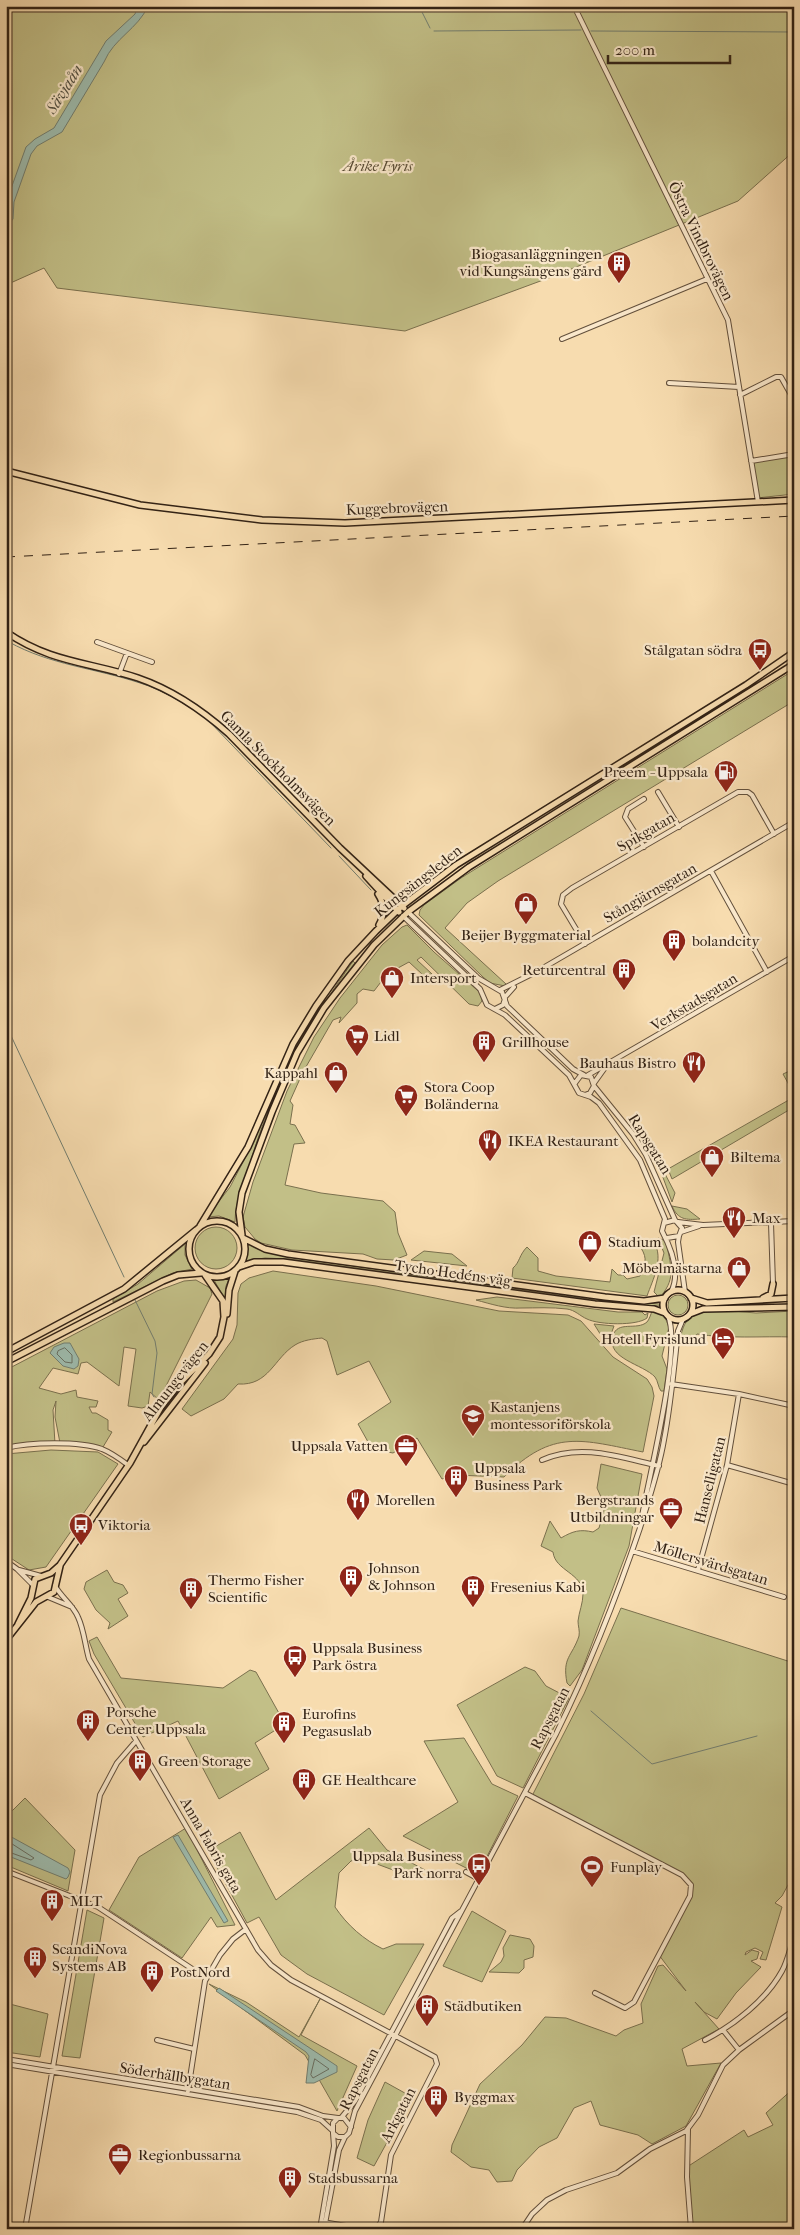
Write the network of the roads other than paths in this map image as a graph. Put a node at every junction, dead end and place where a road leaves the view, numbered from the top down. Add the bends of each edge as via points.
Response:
1 (574, 6) edge
2 (707, 279) junction
3 (562, 339) dead end
4 (669, 383) dead end
5 (739, 387) junction
6 (740, 394) junction
7 (794, 400) edge
8 (794, 454) edge
9 (751, 462) junction
10 (6, 470) edge
11 (794, 500) edge
12 (758, 502) junction
13 (6, 632) edge
14 (97, 642) dead end
15 (794, 652) edge
16 (127, 653) junction
17 (152, 662) dead end
18 (794, 664) edge
19 (119, 674) junction
20 (658, 792) dead end
21 (644, 799) dead end
22 (794, 822) edge
23 (679, 827) junction
24 (774, 834) junction
25 (644, 847) junction
26 (358, 866) junction
27 (711, 871) junction
28 (372, 885) junction
29 (400, 908) junction
30 (405, 914) junction
31 (376, 931) junction
32 (585, 944) junction
33 (794, 956) edge
34 (768, 972) junction
35 (517, 983) junction
36 (497, 989) junction
37 (487, 993) junction
38 (505, 998) junction
39 (493, 1009) junction
40 (606, 1067) junction
41 (586, 1075) junction
42 (575, 1083) junction
43 (594, 1084) junction
44 (585, 1094) junction
45 (677, 1221) junction
46 (794, 1221) edge
47 (664, 1223) junction
48 (771, 1223) junction
49 (703, 1225) junction
50 (198, 1228) junction
51 (680, 1234) junction
52 (242, 1237) junction
53 (667, 1238) junction
54 (237, 1269) junction
55 (203, 1274) junction
56 (773, 1284) junction
57 (671, 1292) junction
58 (685, 1292) junction
59 (665, 1298) junction
60 (692, 1298) junction
61 (794, 1298) edge
62 (782, 1299) junction
63 (760, 1300) junction
64 (794, 1307) edge
65 (690, 1314) junction
66 (667, 1315) junction
67 (683, 1320) junction
68 (6, 1352) edge
69 (6, 1362) edge
70 (670, 1384) junction
71 (738, 1394) junction
72 (794, 1406) edge
73 (140, 1446) junction
74 (6, 1448) edge
75 (542, 1460) dead end
76 (651, 1464) junction
77 (727, 1464) junction
78 (128, 1465) junction
79 (659, 1466) junction
80 (794, 1484) edge
81 (640, 1526) junction
82 (632, 1552) junction
83 (6, 1561) edge
84 (60, 1565) junction
85 (17, 1569) junction
86 (698, 1570) junction
87 (43, 1575) junction
88 (55, 1585) junction
89 (33, 1587) junction
90 (784, 1597) dead end
91 (45, 1598) junction
92 (72, 1607) junction
93 (18, 1624) junction
94 (6, 1640) edge
95 (136, 1741) junction
96 (525, 1793) junction
97 (6, 1871) edge
98 (466, 1872) dead end
99 (479, 1880) junction
100 (81, 1900) junction
101 (246, 1929) junction
102 (794, 1937) edge
103 (206, 1978) junction
104 (595, 1993) dead end
105 (794, 2010) edge
106 (723, 2030) junction
107 (394, 2034) junction
108 (157, 2040) dead end
109 (705, 2040) dead end
110 (194, 2049) junction
111 (739, 2050) junction
112 (6, 2059) edge
113 (6, 2064) edge
114 (54, 2070) junction
115 (188, 2091) junction
116 (340, 2118) junction
117 (351, 2127) junction
118 (688, 2129) junction
119 (333, 2132) junction
120 (344, 2137) junction
121 (323, 2222) junction
122 (25, 2229) edge
123 (320, 2229) edge
124 (324, 2229) edge
125 (363, 2229) edge
126 (376, 2229) edge
127 (522, 2229) edge
128 (691, 2229) edge

1 - 2 street, Östra Vindbrovägen
2 - 3 street
2 - 5 street, Östra Vindbrovägen via 728,320
4 - 5 street
5 - 6 street, Östra Vindbrovägen
6 - 7 street via 781,377
6 - 9 street, Östra Vindbrovägen
8 - 9 street
9 - 12 street, Östra Vindbrovägen
10 - 12 main road, Kuggebrovägen via 140,505 262,520 345,523
11 - 12 main road, Kuggebrovägen
13 - 19 main road, Gamla Stockholmsvägen via 26,646 76,664
14 - 16 street
15 - 29 main road, Kungsängsleden via 456,865
16 - 17 street
16 - 19 street
18 - 30 main road, Kungsängsleden via 469,867
19 - 26 main road, Gamla Stockholmsvägen via 163,688 207,715
20 - 23 street
21 - 25 street via 628,809 625,817
22 - 24 street, Stångjärnsgatan
23 - 24 street, Spikgatan via 738,792 748,792
23 - 25 street, Spikgatan
24 - 27 street, Stångjärnsgatan
25 - 32 street, Spikgatan via 562,897 563,907
26 - 28 main road, Gamla Stockholmsvägen
26 - 29 main road, Gamla Stockholmsvägen
27 - 32 street, Stångjärnsgatan
27 - 34 street
28 - 29 main road, Gamla Stockholmsvägen
28 - 31 main road via 384,906
29 - 30 main road
29 - 31 main road, Kungsängsleden
30 - 36 street via 478,978
30 - 37 street
30 - 52 main road, Kungsängsleden via 374,944 340,986 297,1053 242,1193 239,1212
31 - 50 main road, Kungsängsleden via 331,984 293,1044 248,1147
32 - 35 street, Stångjärnsgatan
33 - 34 street, Verkstadsgatan
34 - 40 street, Verkstadsgatan
35 - 36 street, Stångjärnsgatan
35 - 38 street, Stångjärnsgatan
36 - 37 street
36 - 38 street
37 - 39 street via 487,1005
38 - 39 street via 500,1007
38 - 41 street via 510,1009 573,1069
39 - 42 street via 505,1015
40 - 41 street, Verkstadsgatan
40 - 43 street, Verkstadsgatan
41 - 42 street via 577,1078
41 - 43 street
42 - 44 street via 576,1090
43 - 44 street via 590,1093
43 - 45 street, Rapsgatan via 646,1155
44 - 47 street, Rapsgatan via 608,1114 640,1160
45 - 47 street via 667,1220
45 - 49 street
45 - 51 street
46 - 48 street
47 - 53 street via 662,1231
48 - 49 street
48 - 56 street
49 - 51 street
50 - 52 main road via 212,1221 226,1222
50 - 55 main road via 191,1236 189,1252 191,1260
50 - 68 main road via 124,1288
51 - 53 street
51 - 58 street via 678,1242
52 - 54 main road via 245,1254
52 - 59 main road, Tycho Hedéns väg via 265,1249 288,1254 605,1297 649,1301
53 - 57 street via 674,1274
54 - 55 main road via 220,1277
54 - 66 main road, Tycho Hedéns väg via 254,1262 283,1262 654,1309
54 - 73 main road, Almungevägen via 229,1290 226,1330 221,1341
55 - 69 main road via 178,1275 163,1281
55 - 73 main road, Almungevägen via 222,1301 224,1316 220,1337 209,1354 165,1401
56 - 62 main road
56 - 63 main road via 771,1294
57 - 58 main road
57 - 59 main road
58 - 60 main road
59 - 66 main road
60 - 63 main road via 708,1303
60 - 65 main road
61 - 62 main road
62 - 63 main road
64 - 65 main road via 714,1309
65 - 67 main road
66 - 67 main road
66 - 70 street, Rapsgatan via 672,1332
67 - 70 street, Rapsgatan via 678,1331
70 - 71 street
70 - 76 street, Rapsgatan
70 - 79 street, Rapsgatan
71 - 72 street
71 - 77 street, Hanselligatan
73 - 78 main road, Almungevägen
74 - 78 street via 37,1444 93,1447 117,1456
75 - 76 street via 556,1454 581,1451
76 - 79 street
76 - 81 street, Rapsgatan
77 - 80 street
77 - 86 street, Hanselligatan
78 - 84 main road, Almungevägen
79 - 81 street, Rapsgatan
81 - 82 street, Rapsgatan
82 - 86 street, Möllersvärdsgatan
82 - 96 street, Rapsgatan via 576,1695
83 - 85 street
84 - 87 main road, Almungevägen
84 - 88 main road, Almungevägen
85 - 87 street
85 - 89 street
86 - 90 street, Möllersvärdsgatan
87 - 88 main road via 51,1577
87 - 89 main road, Almungevägen via 35,1579
88 - 91 main road, Almungevägen via 54,1592
88 - 92 street, Anna Fabris gata via 58,1593
89 - 91 main road via 37,1595
89 - 93 main road, Almungevägen
91 - 92 street
91 - 93 main road, Almungevägen via 36,1602
92 - 95 street, Anna Fabris gata via 90,1659
93 - 94 main road, Almungevägen
95 - 100 street via 117,1763 100,1794
95 - 101 street, Anna Fabris gata
96 - 99 street, Rapsgatan
96 - 104 street via 682,1875 691,1885 690,1896 634,2002 625,2008
97 - 100 street
98 - 99 street
99 - 107 street, Rapsgatan
100 - 103 street via 112,1914
100 - 114 street
101 - 103 street via 228,1944
101 - 107 street, Anna Fabris gata via 258,1950 282,1974
102 - 106 street via 785,1966 774,1983
103 - 110 street
105 - 111 street
106 - 109 street
106 - 111 street
107 - 116 street, Rapsgatan via 355,2101
107 - 117 street, Rapsgatan via 355,2111
107 - 126 street, Arkgatan via 429,2052 437,2064 391,2155 381,2222
108 - 110 street
110 - 115 street
111 - 118 street via 721,2068
112 - 114 street, Söderhällbygatan
113 - 114 street, Söderhällbygatan
114 - 115 street, Söderhällbygatan
114 - 122 street
115 - 116 street, Söderhällbygatan via 299,2107
115 - 119 street, Söderhällbygatan via 306,2114 321,2120
116 - 117 street
116 - 119 street via 333,2123
117 - 120 street
118 - 127 street via 650,2149 617,2173 547,2200
118 - 128 street
119 - 120 street
119 - 121 street via 334,2146
120 - 121 street
121 - 123 street
121 - 124 street
121 - 125 street

